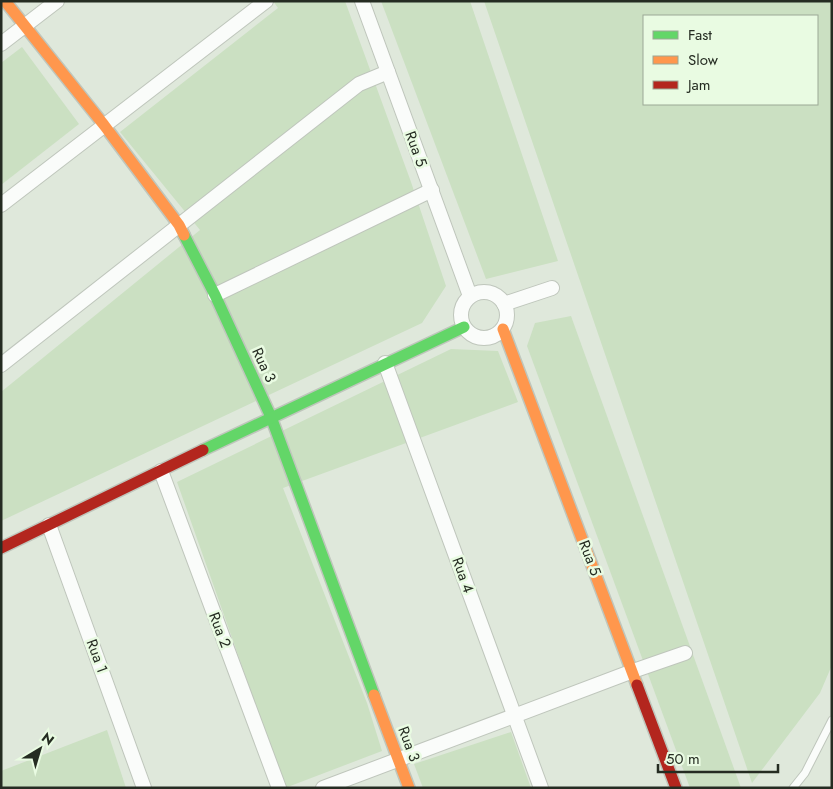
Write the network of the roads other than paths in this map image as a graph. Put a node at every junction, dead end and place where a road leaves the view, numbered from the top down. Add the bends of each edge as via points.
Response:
1 (5, 1) edge
2 (57, 1) edge
3 (362, 1) edge
4 (262, 3) edge
5 (25, 26) junction
6 (1, 44) edge
7 (388, 72) junction
8 (104, 125) junction
9 (432, 190) junction
10 (1, 205) edge
11 (179, 225) junction
12 (552, 288) dead end
13 (215, 295) junction
14 (470, 296) junction
15 (504, 304) junction
16 (464, 327) junction
17 (504, 330) junction
18 (385, 363) junction
19 (1, 365) edge
20 (271, 417) junction
21 (161, 471) junction
22 (49, 525) junction
23 (1, 548) edge
24 (685, 653) dead end
25 (633, 671) junction
26 (515, 715) junction
27 (832, 720) edge
28 (398, 758) junction
29 (144, 788) edge
30 (279, 788) edge
31 (323, 788) edge
32 (409, 788) edge
33 (540, 788) edge
34 (676, 788) edge
35 (793, 788) edge

1 - 5 street, Rua 3
2 - 5 street
3 - 7 street, Rua 5
4 - 8 street
5 - 6 street
5 - 8 street, Rua 3
7 - 9 street, Rua 5
7 - 11 street via 359,84
8 - 10 street
8 - 11 street, Rua 3
9 - 13 street
9 - 14 street, Rua 5
11 - 13 street, Rua 3
11 - 19 street
12 - 15 street
13 - 20 street, Rua 3
14 - 15 street via 482,292 495,295
14 - 16 street via 462,308
15 - 17 street via 507,317
16 - 17 street via 480,338 493,337
16 - 18 street
17 - 25 street, Rua 5
18 - 20 street
18 - 26 street, Rua 4
20 - 21 street
20 - 28 street, Rua 3
21 - 22 street
21 - 30 street, Rua 2
22 - 23 street
22 - 29 street, Rua 1
24 - 25 street
25 - 26 street
25 - 34 street, Rua 5
26 - 28 street
26 - 33 street, Rua 4
27 - 35 lane via 805,773
28 - 31 street
28 - 32 street, Rua 3

